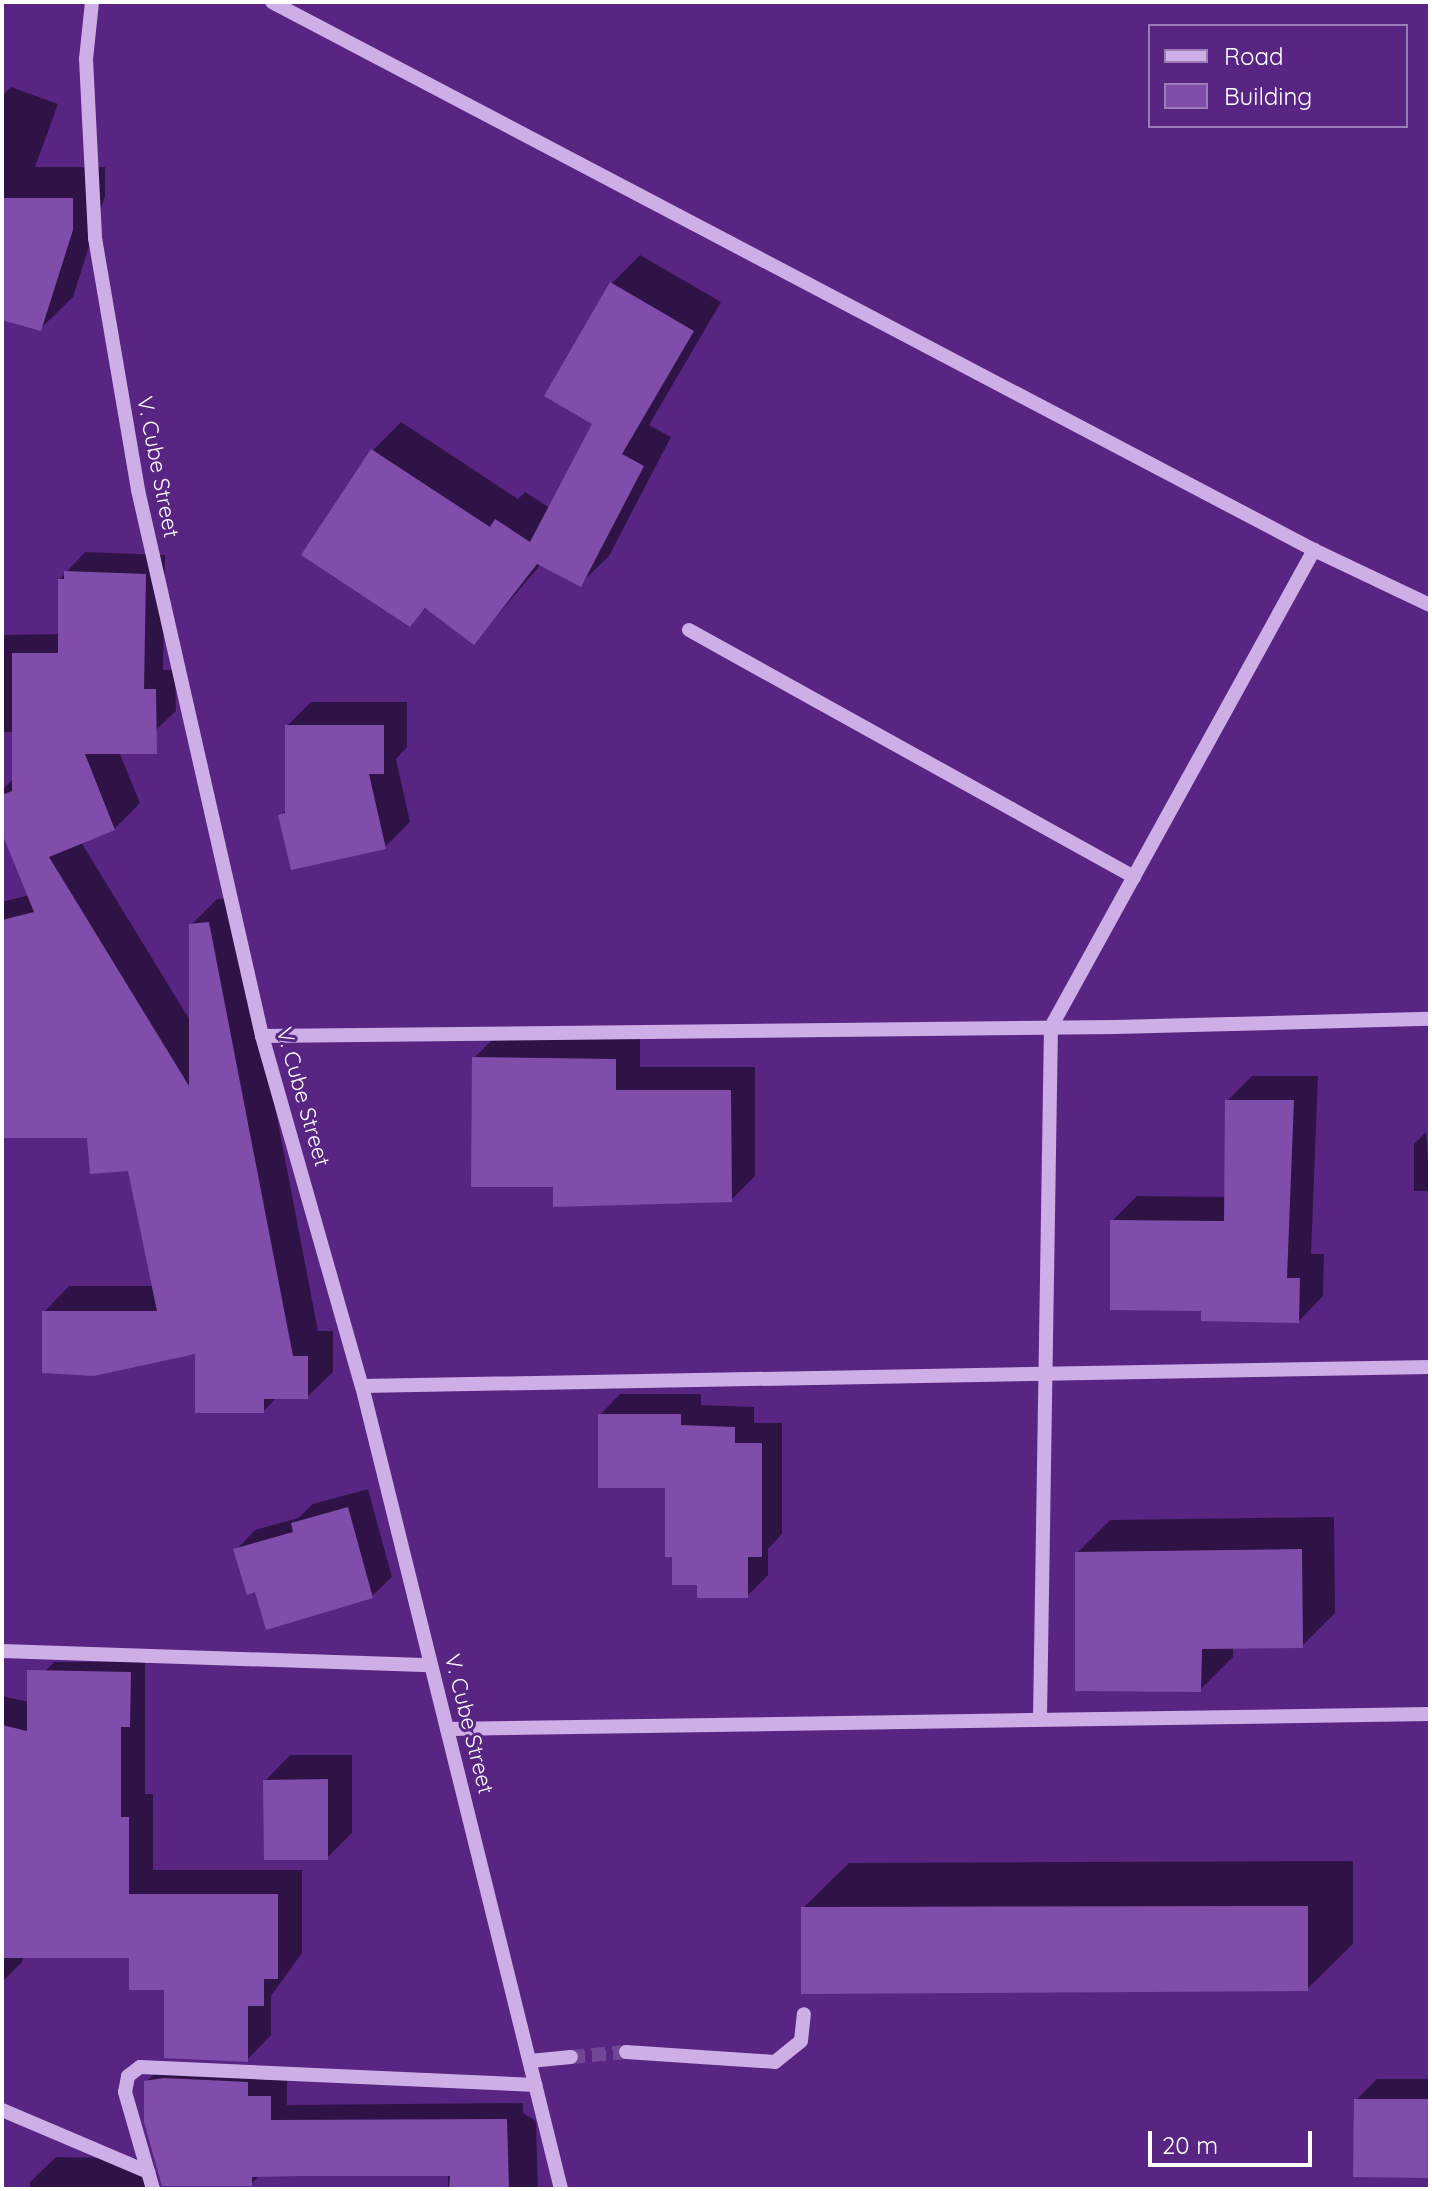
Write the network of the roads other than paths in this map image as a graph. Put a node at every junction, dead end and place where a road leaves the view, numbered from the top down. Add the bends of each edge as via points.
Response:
1 (92, 2) edge
2 (272, 2) edge
3 (1314, 550) junction
4 (1430, 605) edge
5 (689, 630) dead end
6 (1134, 877) junction
7 (1430, 1019) edge
8 (1051, 1027) junction
9 (262, 1036) junction
10 (1430, 1367) edge
11 (1046, 1374) junction
12 (362, 1386) junction
13 (2, 1651) edge
14 (431, 1665) junction
15 (1430, 1714) edge
16 (1040, 1718) junction
17 (447, 1729) junction
18 (804, 2014) dead end
19 (626, 2052) tunnel mouth
20 (571, 2057) tunnel mouth
21 (530, 2061) junction
22 (536, 2085) junction
23 (2, 2110) edge
24 (148, 2172) junction
25 (153, 2189) edge
26 (561, 2189) edge

1 - 9 street, V. Cube Street via 86,59 95,238 138,490
2 - 3 street
3 - 4 street
3 - 6 street
5 - 6 street
6 - 8 street
7 - 8 street
8 - 9 street
8 - 11 street
9 - 12 street, V. Cube Street
10 - 11 street
11 - 12 street
11 - 16 street
12 - 14 street, V. Cube Street
13 - 14 street
14 - 17 street, V. Cube Street
15 - 16 street
16 - 17 street
17 - 21 street, V. Cube Street
18 - 19 street via 801,2041 775,2062
20 - 21 street
21 - 22 street, V. Cube Street
22 - 24 street via 140,2067 128,2076 125,2092
22 - 26 street, V. Cube Street
23 - 24 street
24 - 25 street

